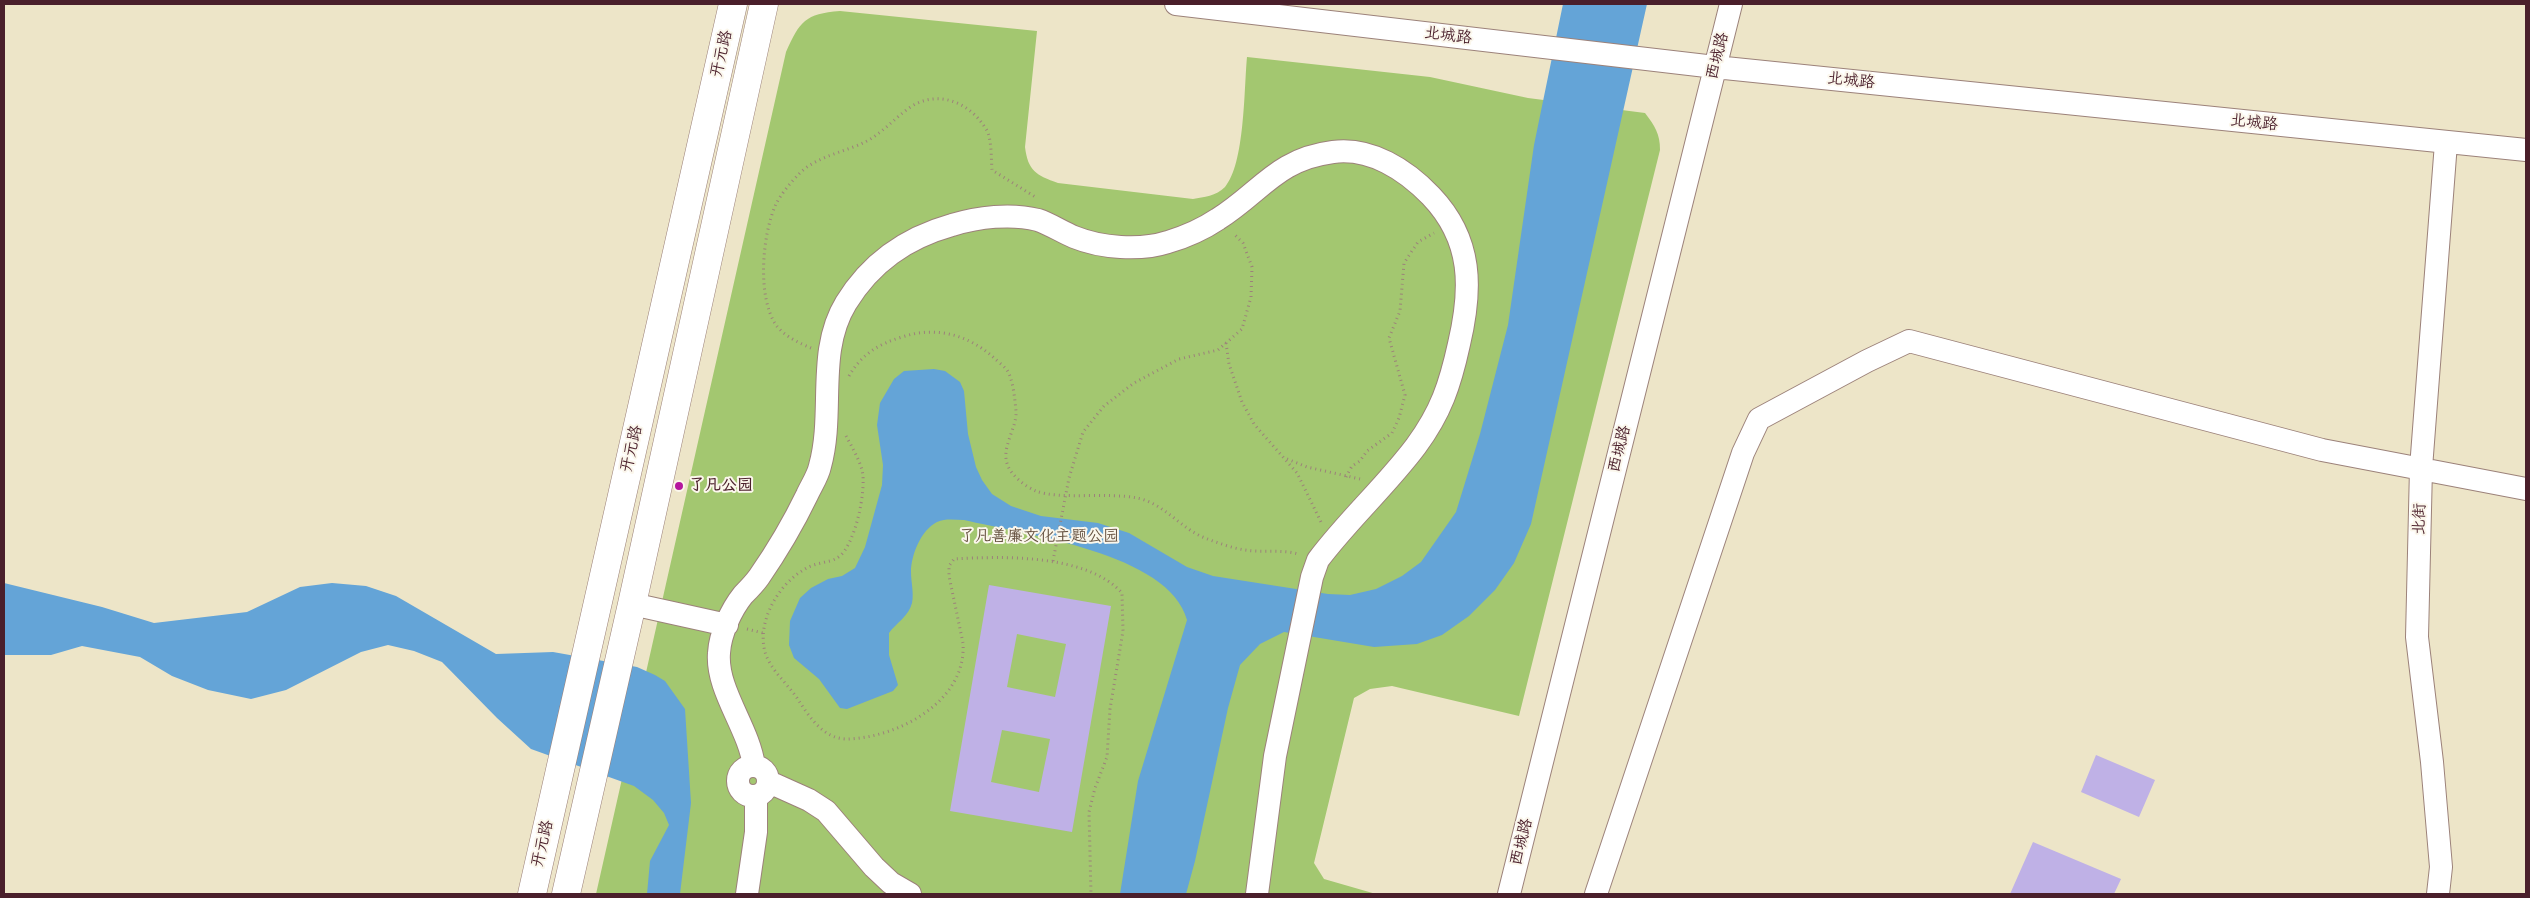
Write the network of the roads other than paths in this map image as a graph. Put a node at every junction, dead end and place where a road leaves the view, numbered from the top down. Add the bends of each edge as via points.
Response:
1 (733, 4) edge
2 (764, 4) edge
3 (1176, 4) edge
4 (1731, 4) edge
5 (1715, 67) junction
6 (2446, 143) junction
7 (2526, 150) edge
8 (2421, 468) junction
9 (2526, 489) edge
10 (632, 604) junction
11 (727, 624) junction
12 (760, 781) junction
13 (532, 894) edge
14 (566, 894) edge
15 (747, 894) edge
16 (910, 894) edge
17 (1257, 894) edge
18 (1509, 894) edge
19 (1596, 894) edge
20 (2438, 894) edge

1 - 13 main road, 开元路
2 - 10 main road, 开元路
3 - 5 street, 北城路
4 - 5 street, 西城路
5 - 6 street, 北城路
5 - 18 street, 西城路
6 - 7 street, 北城路
6 - 8 street, 北街
8 - 9 street
8 - 19 street via 2322,450 1909,340 1867,361 1759,419 1743,453
8 - 20 street, 北街 via 2417,637 2440,858
10 - 11 street
10 - 14 main road, 开元路
11 - 12 street via 718,658 720,672 750,745
11 - 17 street via 742,597 783,542 820,468 828,408 829,348 844,306 864,277 882,259 908,241 958,223 1005,216 1042,221 1093,243 1148,247 1190,234 1218,219 1289,164 1334,152 1359,153 1402,170 1438,204 1453,226 1467,273 1468,297 1452,376 1442,406 1416,445 1324,552 1310,586 1275,756
12 - 15 street
12 - 16 street via 810,800 826,811 874,868

